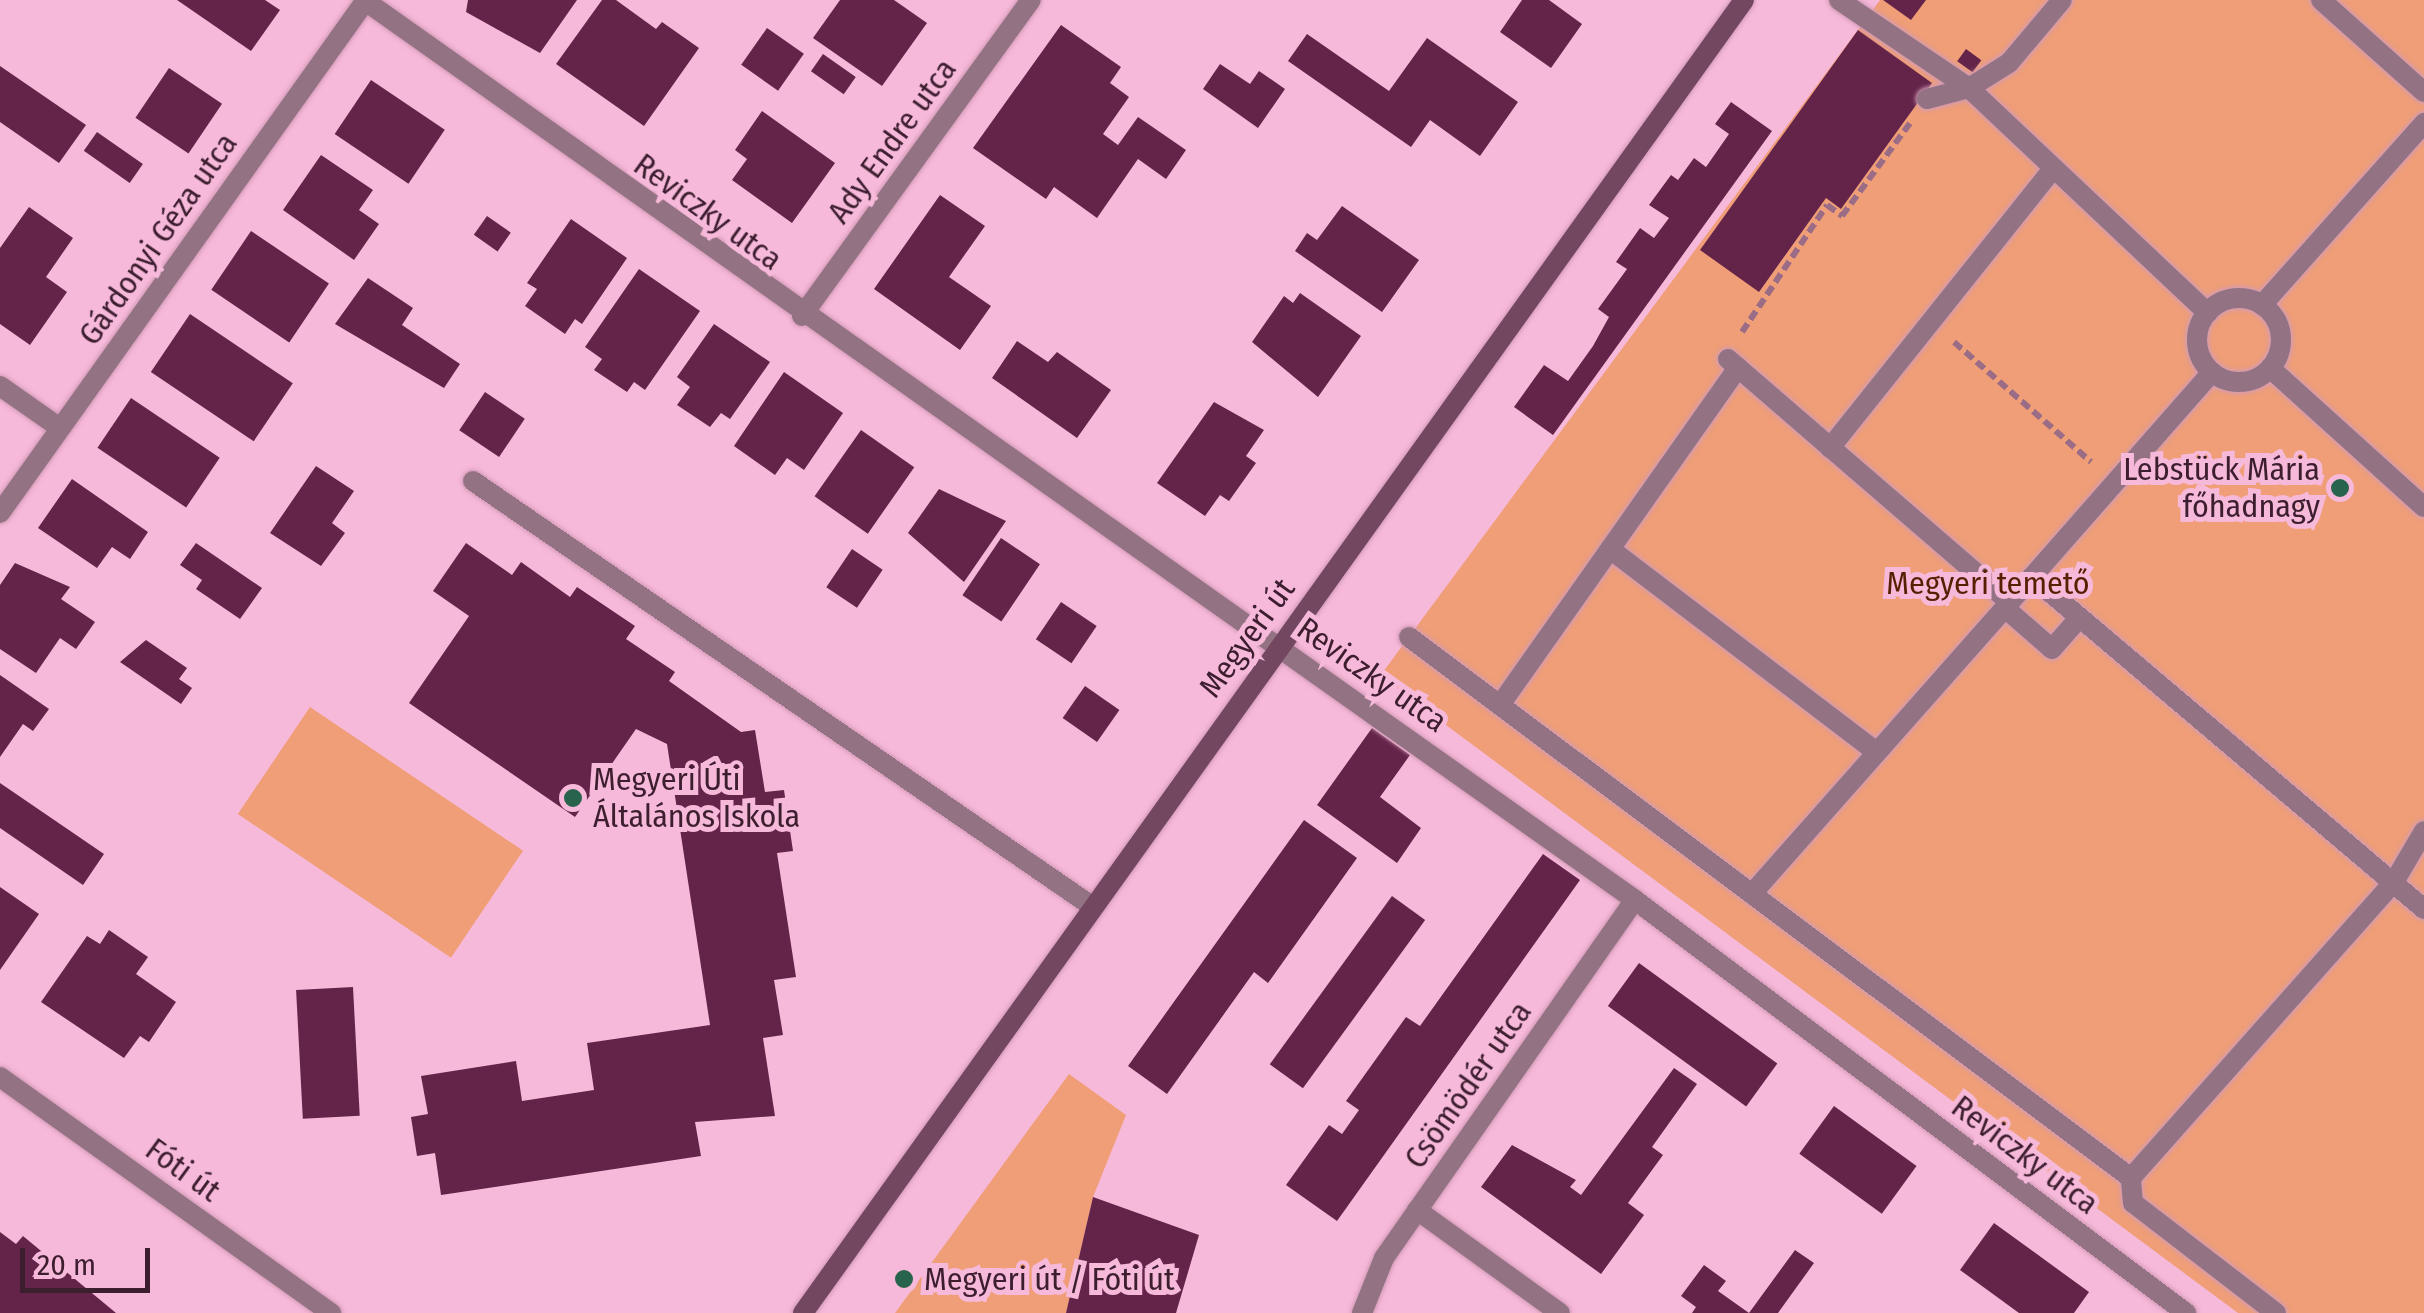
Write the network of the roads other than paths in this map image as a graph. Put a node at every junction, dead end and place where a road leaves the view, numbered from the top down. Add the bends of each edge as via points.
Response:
1 (365, 0) edge
2 (1031, 0) edge
3 (1744, 0) edge
4 (1839, 0) edge
5 (2062, 0) edge
6 (2320, 0) edge
7 (1968, 88) junction
8 (2424, 92) edge
9 (1927, 99) road end
10 (2424, 123) edge
11 (2054, 170) junction
12 (2262, 305) junction
13 (2208, 313) junction
14 (802, 316) junction
15 (2270, 368) junction
16 (2212, 372) junction
17 (0, 386) edge
18 (60, 428) junction
19 (1830, 448) junction
20 (473, 480) dead end
21 (2424, 507) edge
22 (0, 513) edge
23 (1610, 550) junction
24 (2032, 577) junction
25 (2008, 605) junction
26 (2079, 618) junction
27 (1409, 637) dead end
28 (1278, 645) junction
29 (1500, 705) junction
30 (1876, 752) junction
31 (2424, 831) edge
32 (2394, 882) junction
33 (1753, 892) junction
34 (1635, 900) junction
35 (1093, 907) junction
36 (2424, 908) edge
37 (0, 1077) edge
38 (2131, 1178) junction
39 (1416, 1210) junction
40 (331, 1313) edge
41 (803, 1313) edge
42 (1362, 1313) edge
43 (1560, 1313) edge
44 (2186, 1313) edge
45 (2276, 1313) edge

1 - 14 street, Reviczky utca
1 - 18 street, Gárdonyi Géza utca
2 - 14 street, Ady Endre utca
3 - 28 main road, Megyeri út
4 - 7 street
5 - 7 street via 2009,63
6 - 8 street
7 - 9 street
7 - 11 street
10 - 12 street
11 - 13 street
11 - 19 street
12 - 13 street via 2237,298
12 - 15 street via 2282,342
13 - 16 street via 2197,343
14 - 28 street, Reviczky utca
15 - 16 street via 2245,382
15 - 21 street
16 - 24 street
17 - 18 street
18 - 22 street, Gárdonyi Géza utca
19 - 23 street via 1733,364
19 - 25 street
20 - 35 street
23 - 29 street
23 - 30 street
24 - 25 street
24 - 26 street
25 - 26 street via 2052,649
25 - 30 street
26 - 32 street
27 - 29 street
28 - 34 street, Reviczky utca
28 - 35 main road, Megyeri út
29 - 33 street
30 - 33 street
31 - 32 street
32 - 36 street
32 - 38 street
33 - 38 street
34 - 39 street, Csömödér utca
34 - 44 street, Reviczky utca
35 - 41 main road, Megyeri út
37 - 40 street, Fóti út
38 - 45 street via 2132,1203
39 - 42 street, Csömödér utca via 1384,1258
39 - 43 street

